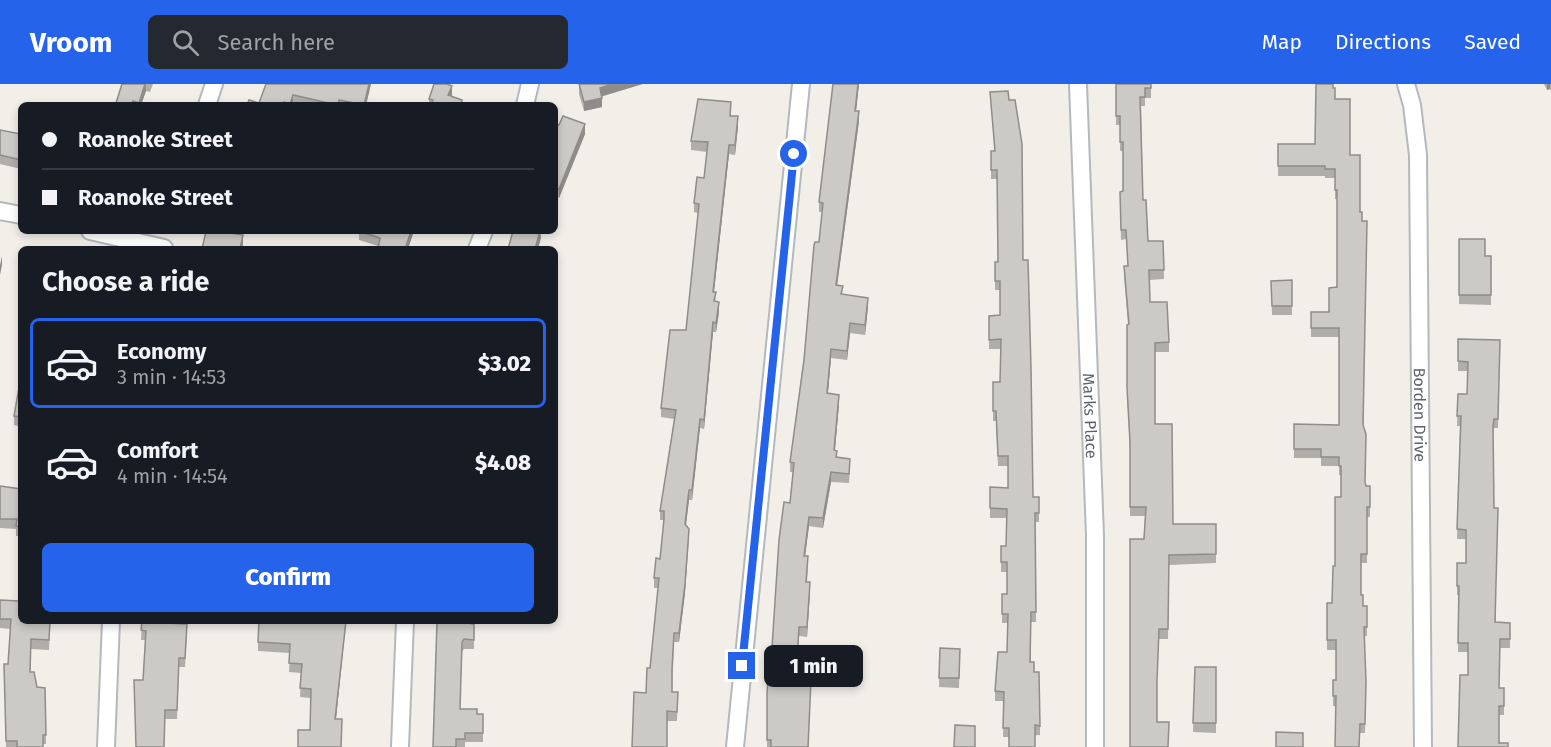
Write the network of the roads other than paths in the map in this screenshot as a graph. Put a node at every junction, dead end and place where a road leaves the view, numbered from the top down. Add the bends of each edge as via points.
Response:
1 (214, 84) edge
2 (530, 84) edge
3 (801, 84) edge
4 (1078, 84) edge
5 (1406, 84) edge
6 (208, 102) edge
7 (526, 102) edge
8 (0, 211) edge
9 (18, 215) edge
10 (103, 234) edge
11 (155, 246) edge
12 (111, 624) edge
13 (405, 624) edge
14 (106, 747) edge
15 (400, 747) edge
16 (735, 747) edge
17 (1095, 747) edge
18 (1423, 747) edge

1 - 6 street
2 - 7 street
3 - 16 street
4 - 17 street, Marks Place via 1095,524
5 - 18 street, Borden Drive via 1413,105 1418,155
8 - 9 street
10 - 11 street
12 - 14 street
13 - 15 street

